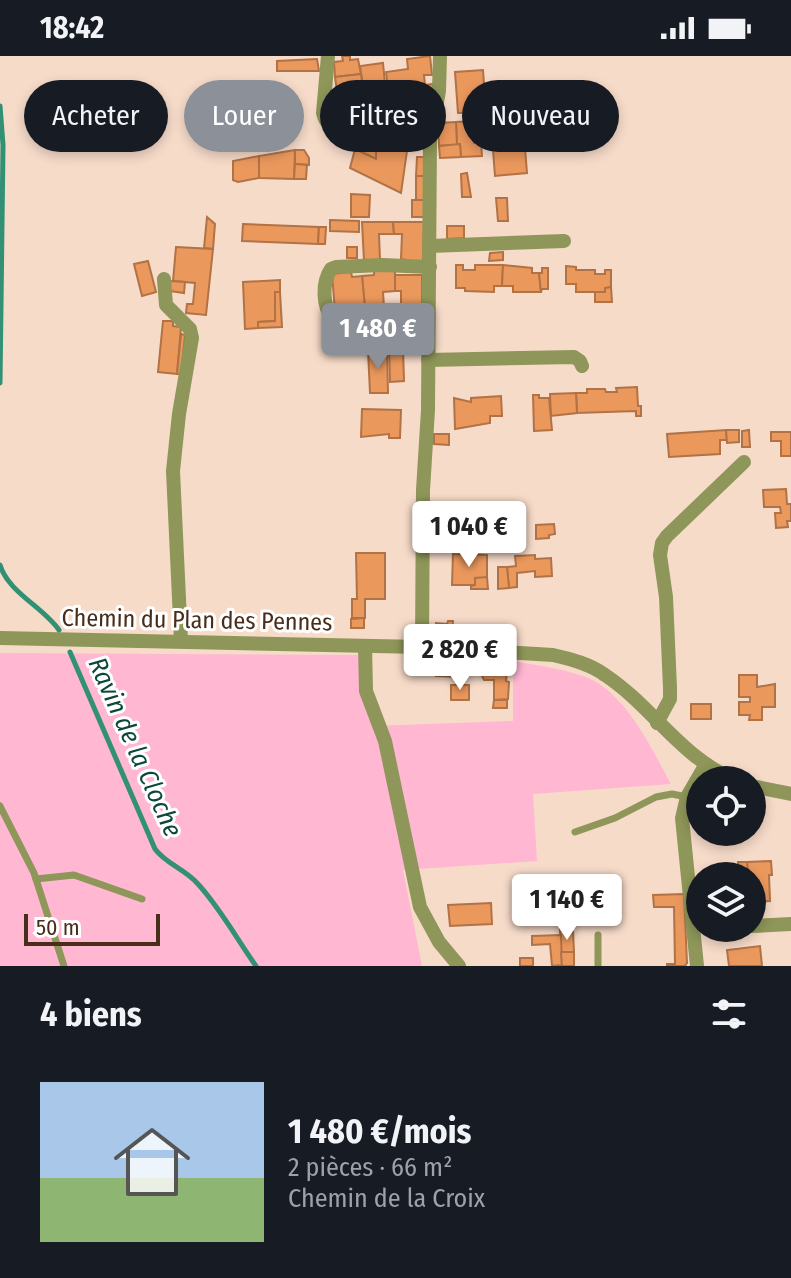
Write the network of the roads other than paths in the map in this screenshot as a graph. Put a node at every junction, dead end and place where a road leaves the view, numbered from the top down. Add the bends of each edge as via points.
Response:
1 (328, 56) edge
2 (440, 56) edge
3 (326, 80) edge
4 (439, 80) edge
5 (430, 152) edge
6 (564, 241) dead end
7 (430, 246) junction
8 (430, 267) junction
9 (164, 279) dead end
10 (428, 331) junction
11 (428, 360) junction
12 (582, 366) dead end
13 (744, 462) dead end
14 (0, 638) edge
15 (181, 641) junction
16 (365, 646) junction
17 (422, 647) junction
18 (657, 723) junction
19 (706, 764) joint
20 (710, 766) edge
21 (766, 789) edge
22 (791, 794) edge
23 (686, 797) edge
24 (686, 803) edge
25 (0, 806) edge
26 (575, 832) dead end
27 (688, 862) edge
28 (36, 879) junction
29 (142, 899) dead end
30 (791, 924) edge
31 (766, 925) edge
32 (598, 935) dead end
33 (699, 942) edge
34 (64, 966) edge
35 (459, 966) edge
36 (598, 966) edge
37 (697, 966) edge

1 - 3 street
2 - 4 street
5 - 7 street
6 - 7 street
7 - 8 street
8 - 10 street
8 - 10 street via 336,267 325,279 326,308 333,318
9 - 15 street via 166,305 192,338 173,471
10 - 11 street
11 - 12 street via 574,357
11 - 17 street
13 - 18 street via 667,536 661,549 670,688
14 - 15 street, Chemin du Plan des Pennes
15 - 16 street, Chemin du Plan des Pennes
16 - 17 street, Chemin du Plan des Pennes
16 - 35 street via 366,691 385,741 420,907
17 - 18 street, Chemin du Plan des Pennes via 570,659 610,678
18 - 19 street, Chemin du Plan des Pennes
19 - 20 street, Chemin du Plan des Pennes
21 - 22 street
23 - 26 lane via 656,797
24 - 27 street via 682,829
25 - 28 lane
28 - 29 lane via 74,875
28 - 34 lane
30 - 31 street
32 - 36 lane
33 - 37 street

